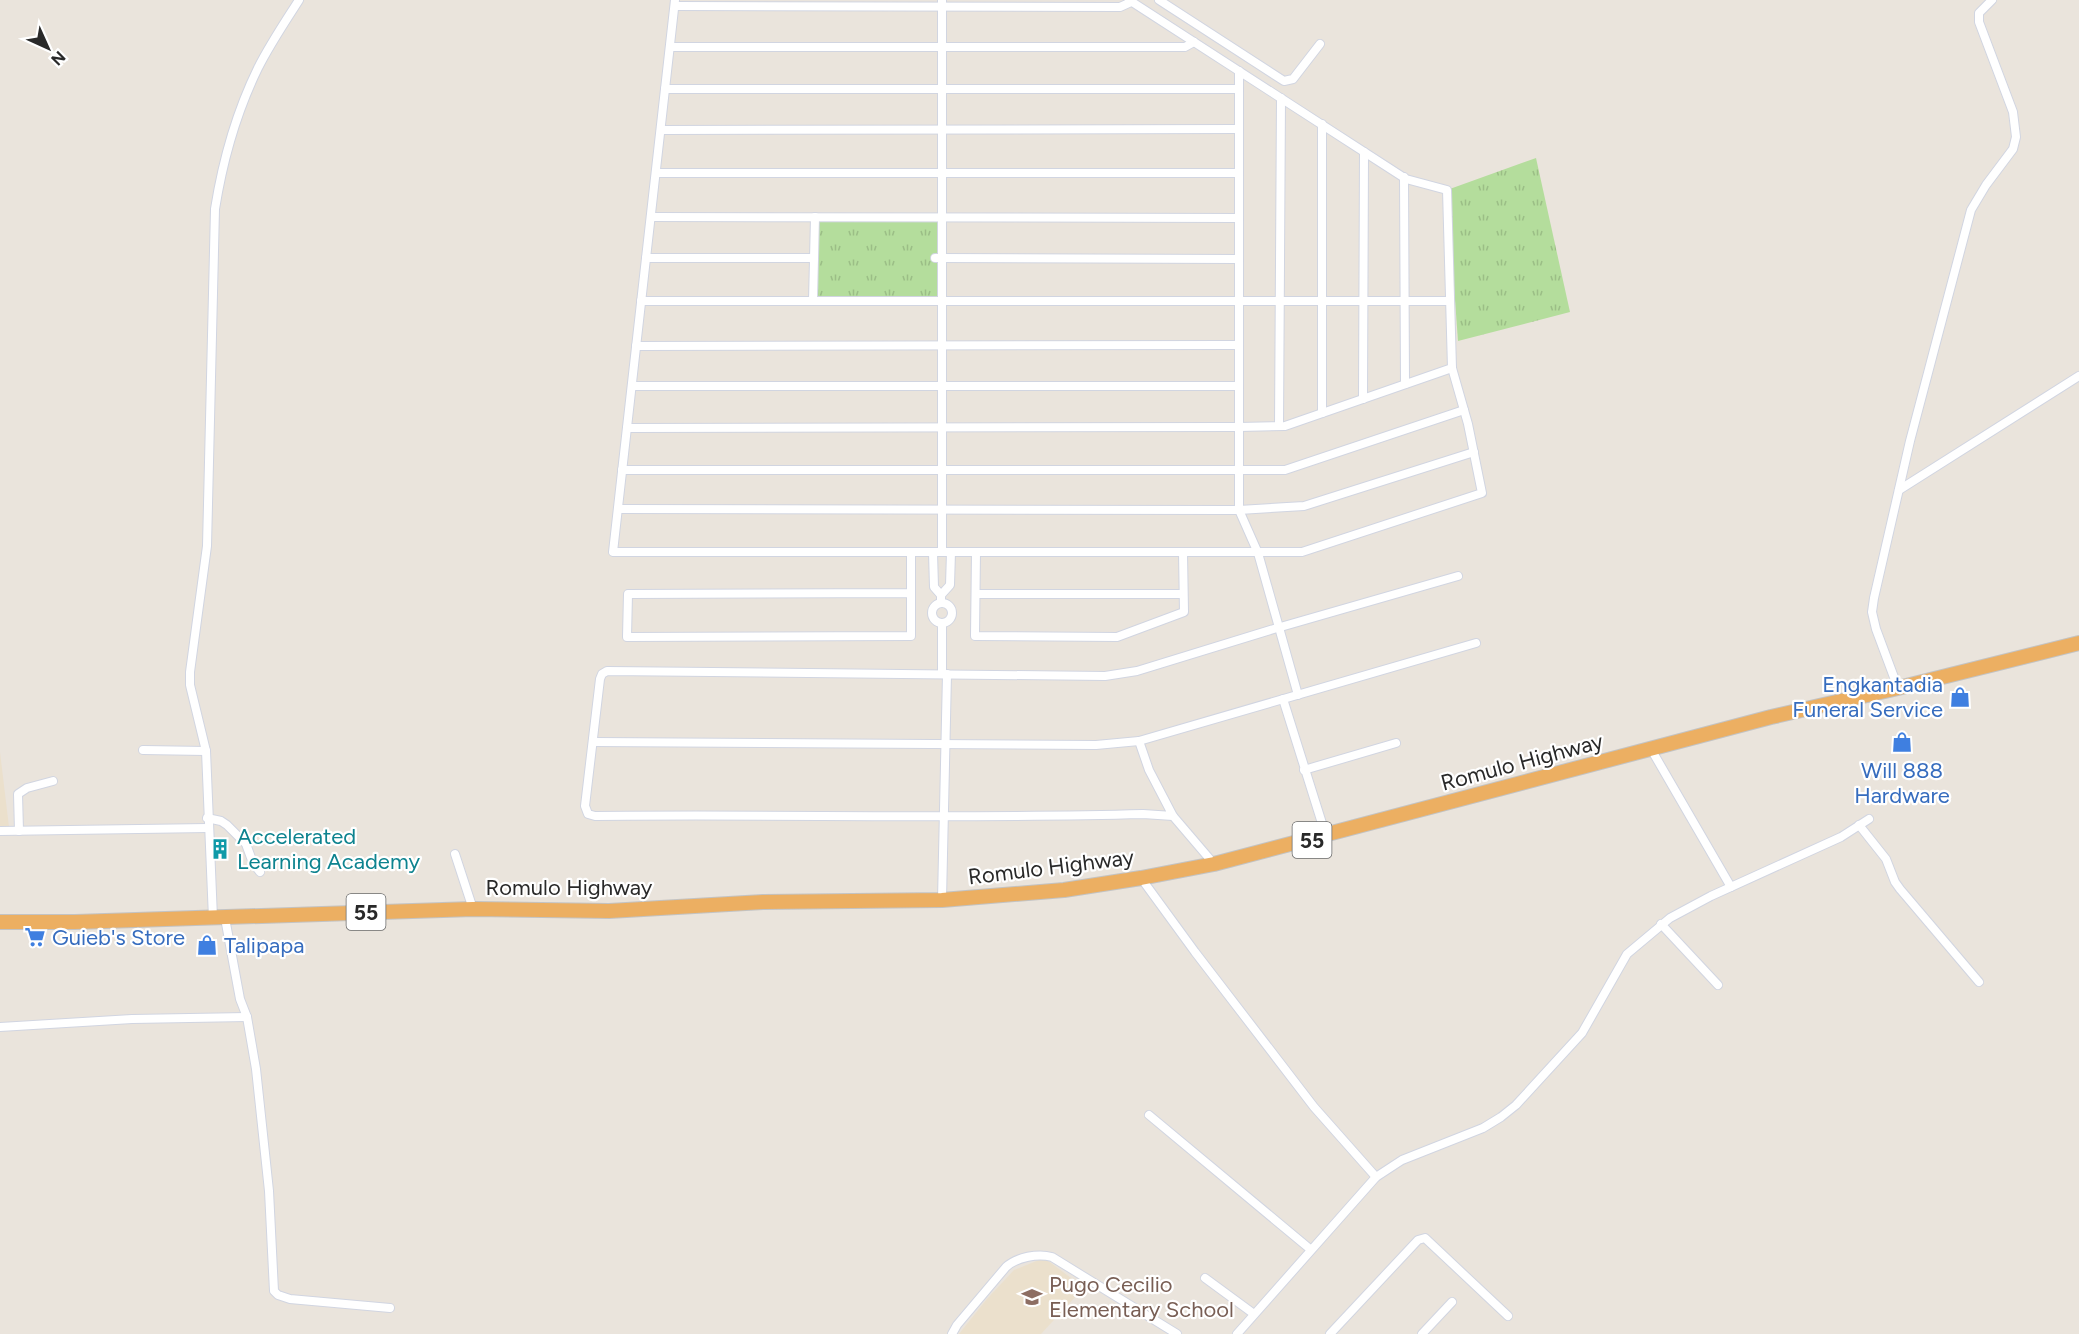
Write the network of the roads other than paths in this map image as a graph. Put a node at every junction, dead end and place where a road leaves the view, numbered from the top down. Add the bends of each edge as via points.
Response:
1 (299, 0) edge
2 (1159, 0) edge
3 (1992, 0) edge
4 (1130, 1) edge
5 (675, 3) edge
6 (942, 3) edge
7 (1194, 42) junction
8 (1320, 44) dead end
9 (670, 47) junction
10 (942, 47) junction
11 (1239, 71) junction
12 (665, 89) junction
13 (942, 89) junction
14 (1239, 89) junction
15 (1281, 98) junction
16 (1322, 124) junction
17 (942, 129) junction
18 (1239, 129) junction
19 (661, 130) junction
20 (1364, 152) junction
21 (656, 173) junction
22 (942, 173) junction
23 (1239, 173) junction
24 (1404, 177) junction
25 (651, 217) junction
26 (815, 217) junction
27 (942, 217) junction
28 (1239, 218) junction
29 (646, 258) junction
30 (814, 258) junction
31 (939, 258) junction
32 (1239, 259) junction
33 (641, 301) junction
34 (813, 301) junction
35 (1239, 301) junction
36 (1280, 301) junction
37 (1322, 301) junction
38 (1364, 301) junction
39 (1404, 301) junction
40 (1450, 301) junction
41 (942, 302) junction
42 (1239, 345) junction
43 (636, 346) junction
44 (942, 346) junction
45 (1452, 368) junction
46 (2079, 376) edge
47 (1405, 384) junction
48 (632, 386) junction
49 (942, 386) junction
50 (1239, 386) junction
51 (1364, 399) junction
52 (1464, 410) junction
53 (1322, 413) junction
54 (1280, 426) junction
55 (1239, 427) junction
56 (627, 428) junction
57 (942, 428) junction
58 (1474, 452) junction
59 (622, 470) junction
60 (942, 470) junction
61 (1239, 470) junction
62 (1899, 490) junction
63 (618, 509) junction
64 (942, 510) junction
65 (1239, 510) junction
66 (911, 552) junction
67 (942, 552) junction
68 (976, 552) junction
69 (1183, 552) junction
70 (1257, 553) junction
71 (1458, 576) dead end
72 (911, 593) junction
73 (976, 594) junction
74 (1183, 594) junction
75 (941, 599) junction
76 (942, 622) junction
77 (1277, 628) junction
78 (1476, 643) dead end
79 (2079, 643) edge
80 (945, 674) junction
81 (1898, 688) junction
82 (1298, 695) junction
83 (1283, 699) junction
84 (1139, 741) junction
85 (594, 742) junction
86 (1396, 743) dead end
87 (946, 744) junction
88 (1651, 749) junction
89 (143, 750) dead end
90 (206, 751) junction
91 (1304, 770) junction
92 (53, 781) dead end
93 (1173, 816) junction
94 (944, 817) junction
95 (207, 818) junction
96 (1869, 819) dead end
97 (1859, 825) junction
98 (208, 828) junction
99 (0, 831) edge
100 (19, 831) junction
101 (1326, 836) junction
102 (455, 854) dead end
103 (1215, 864) junction
104 (260, 872) dead end
105 (1141, 879) junction
106 (1731, 887) junction
107 (942, 900) junction
108 (472, 909) junction
109 (219, 918) junction
110 (0, 922) edge
111 (1661, 924) junction
112 (1979, 982) dead end
113 (1718, 985) dead end
114 (247, 1017) junction
115 (0, 1027) edge
116 (1149, 1115) dead end
117 (1376, 1177) junction
118 (1310, 1249) junction
119 (1205, 1278) dead end
120 (1452, 1302) dead end
121 (390, 1308) dead end
122 (1254, 1314) junction
123 (1508, 1316) dead end
124 (952, 1334) edge
125 (1177, 1334) edge
126 (1237, 1334) edge
127 (1330, 1334) edge
128 (1422, 1334) edge

1 - 90 street via 244,99 221,171 215,209 207,546 190,672
2 - 8 street via 1284,81 1293,79
3 - 62 street via 1979,13 1979,22 2013,112 2016,137 2013,149 1971,210
4 - 6 street via 1120,8
4 - 7 street
5 - 6 street
5 - 9 street
6 - 10 street
7 - 10 street via 1185,47
7 - 11 street
9 - 10 street
9 - 12 street
10 - 13 street
11 - 14 street
11 - 15 street
12 - 13 street
12 - 19 street
13 - 14 street
13 - 17 street
14 - 18 street
15 - 16 street
15 - 36 street
16 - 20 street
16 - 37 street
17 - 18 street
17 - 19 street
17 - 22 street
18 - 23 street
19 - 21 street
20 - 24 street
20 - 38 street
21 - 22 street
21 - 25 street
22 - 23 street
22 - 27 street
23 - 28 street
24 - 39 street
24 - 40 street via 1447,190
25 - 26 street
25 - 29 street
26 - 27 street
26 - 30 street
27 - 28 street
27 - 31 street
28 - 32 street
29 - 30 street
29 - 33 street
30 - 34 street
31 - 32 street
31 - 41 street
32 - 35 street
33 - 34 street
33 - 43 street
34 - 41 street
35 - 36 street
35 - 41 street
35 - 42 street
36 - 37 street
36 - 54 street
37 - 38 street
37 - 53 street
38 - 39 street
38 - 51 street
39 - 40 street
39 - 47 street
40 - 45 street
41 - 44 street
42 - 44 street
42 - 50 street
43 - 44 street
43 - 48 street
44 - 49 street
45 - 47 street
45 - 52 street
46 - 62 street
47 - 51 street
48 - 49 street
48 - 56 street
49 - 50 street
49 - 57 street
50 - 55 street
51 - 53 street
52 - 58 street
52 - 61 street via 1285,470
53 - 54 street
54 - 55 street
55 - 57 street
55 - 61 street
56 - 57 street
56 - 59 street
57 - 60 street
58 - 65 street via 1304,507
58 - 70 street via 1482,493 1310,550
59 - 60 street
59 - 63 street
60 - 61 street
60 - 64 street
61 - 65 street
62 - 81 street via 1872,612
63 - 64 street
63 - 66 street via 613,552
64 - 65 street
64 - 67 street
65 - 70 street
66 - 67 street
66 - 72 street
67 - 68 street
67 - 75 street via 934,586
67 - 75 street via 950,585
68 - 69 street
68 - 73 street
69 - 70 street
69 - 74 street
70 - 77 street
71 - 77 street
72 - 72 street via 911,636 627,637 628,594
73 - 74 street
73 - 74 street via 975,636 1118,637 1184,612
75 - 76 street via 932,615
75 - 76 street via 951,613 950,619
76 - 80 street
77 - 80 street via 1124,674
77 - 82 street
78 - 82 street
79 - 81 highway, Romulo Highway / 55
80 - 85 street via 607,671 600,679
80 - 87 street
81 - 88 highway, Romulo Highway / 55
82 - 83 street
83 - 84 street
83 - 91 street
84 - 87 street via 1096,745
84 - 93 street
85 - 87 street
85 - 94 street via 585,806 590,815
86 - 91 street
87 - 94 street
88 - 101 highway, Romulo Highway / 55
88 - 106 street
89 - 90 street
90 - 95 street
91 - 101 street
92 - 100 street via 18,794
93 - 94 street
93 - 103 street
94 - 107 street
95 - 98 street
95 - 104 street via 227,825 246,843
96 - 97 street
97 - 106 street
97 - 112 street via 1886,859 1900,889
98 - 100 street
98 - 109 street
99 - 100 street
101 - 103 highway, Romulo Highway / 55
102 - 108 street
103 - 105 highway, Romulo Highway / 55
105 - 107 highway, Romulo Highway / 55
105 - 117 street via 1314,1107
106 - 111 street
107 - 108 highway, Romulo Highway / 55 via 763,902 609,911
108 - 109 highway, Romulo Highway / 55
109 - 110 highway, Romulo Highway / 55
109 - 114 street
111 - 113 street
111 - 117 street via 1627,954 1582,1033 1516,1105 1483,1128 1402,1160
114 - 115 street
114 - 121 street via 269,1191 274,1291 290,1299
116 - 118 street
117 - 118 street
118 - 122 street
119 - 122 street
120 - 128 street
122 - 126 street
123 - 127 street via 1425,1238 1418,1240
124 - 125 street via 1010,1264 1043,1254

